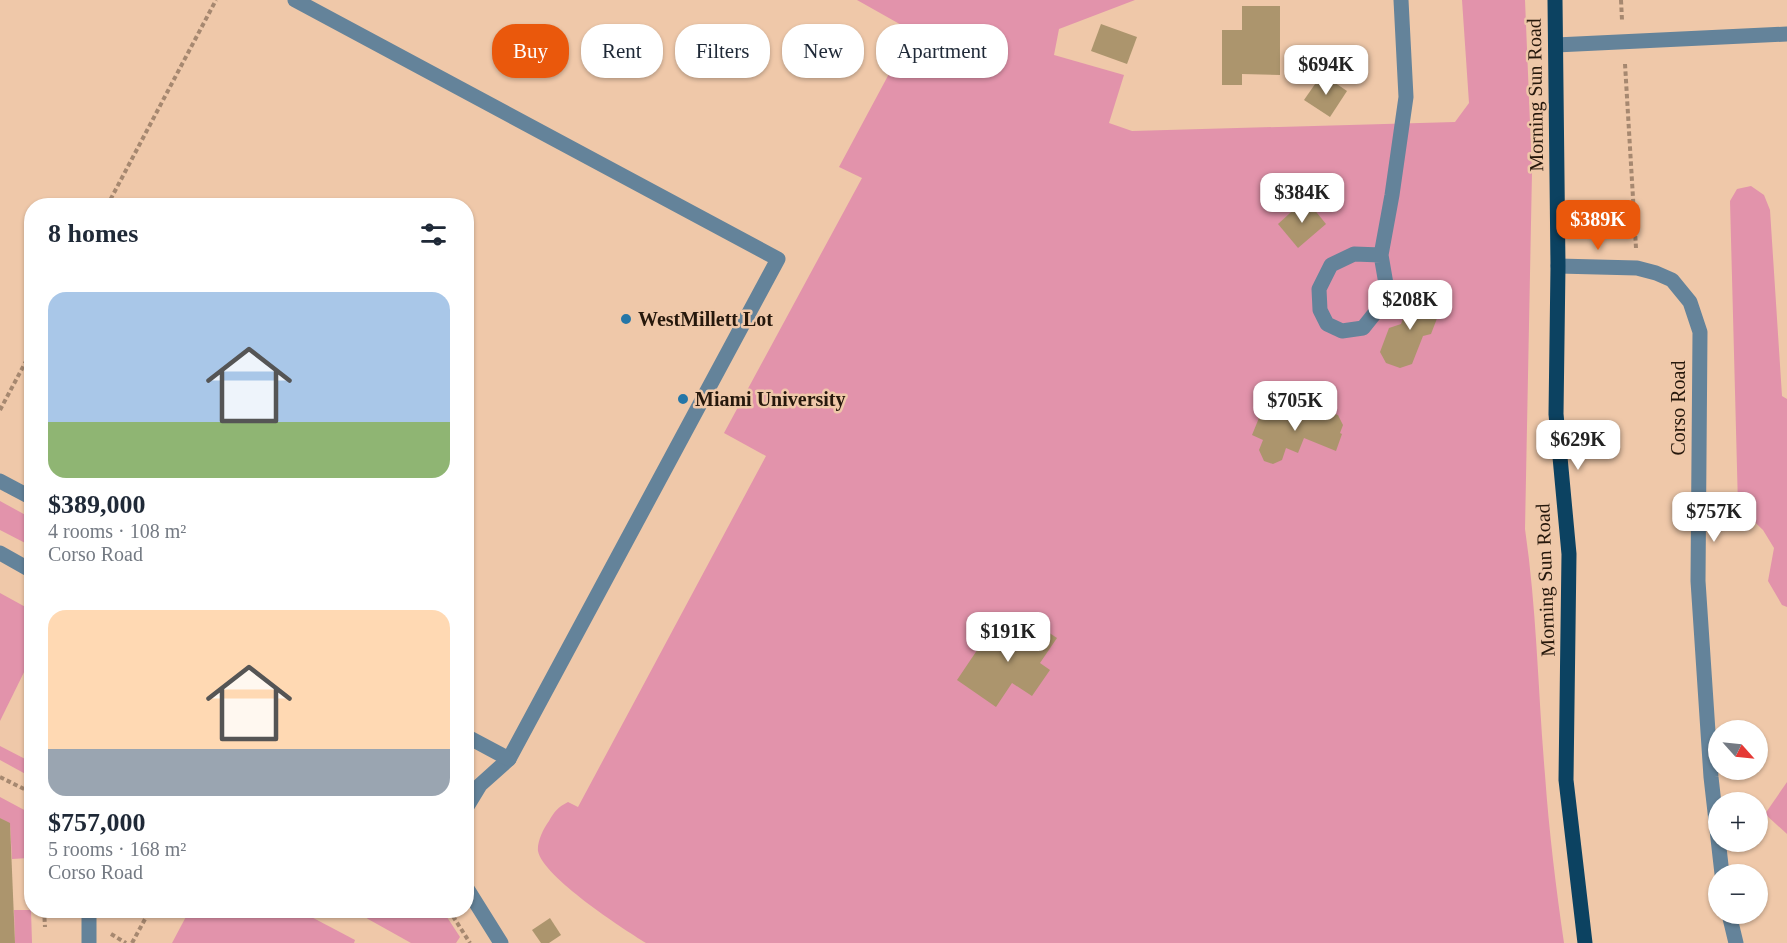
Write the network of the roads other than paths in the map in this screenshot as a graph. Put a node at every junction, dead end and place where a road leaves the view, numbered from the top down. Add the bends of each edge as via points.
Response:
1 (295, 0) edge
2 (1401, 0) edge
3 (1555, 0) edge
4 (1787, 34) edge
5 (1556, 45) junction
6 (1381, 255) junction
7 (1558, 266) junction
8 (0, 481) edge
9 (24, 494) edge
10 (0, 553) edge
11 (24, 566) edge
12 (474, 740) edge
13 (509, 759) junction
14 (474, 795) edge
15 (1721, 864) edge
16 (474, 900) edge
17 (89, 918) edge
18 (1731, 924) edge
19 (89, 943) edge
20 (501, 943) edge
21 (1585, 943) edge
22 (1736, 943) edge

1 - 13 street via 778,259
2 - 6 street via 1406,97
3 - 5 main road, Morning Sun Road
4 - 5 street
5 - 7 main road, Morning Sun Road
6 - 6 street via 1354,254 1331,265 1318,289 1320,310 1327,324 1342,331 1363,328 1379,308 1386,284
7 - 15 street, Corso Road via 1637,268 1672,280 1690,302 1700,332 1698,581 1710,777
7 - 21 main road, Morning Sun Road via 1556,414 1569,554 1566,780
8 - 9 street
10 - 11 street
12 - 13 street
13 - 14 street
16 - 20 street
17 - 19 street
18 - 22 street

